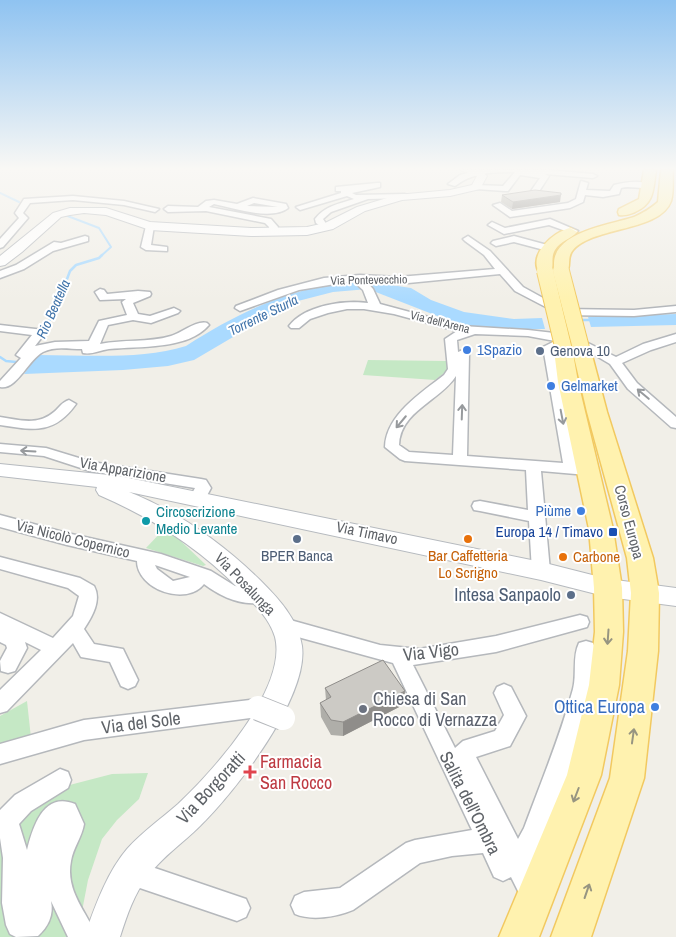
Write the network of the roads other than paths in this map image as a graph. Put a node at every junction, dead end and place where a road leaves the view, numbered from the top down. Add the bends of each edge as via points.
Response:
1 (20, 214) edge
2 (59, 214) edge
3 (115, 214) edge
4 (225, 214) edge
5 (324, 214) edge
6 (352, 214) edge
7 (618, 214) edge
8 (649, 214) edge
9 (323, 225) dead end
10 (492, 225) dead end
11 (149, 228) junction
12 (197, 230) dead end
13 (574, 231) junction
14 (273, 232) junction
15 (468, 239) dead end
16 (86, 240) dead end
17 (496, 243) dead end
18 (0, 245) edge
19 (548, 248) junction
20 (164, 249) dead end
21 (0, 262) edge
22 (503, 271) junction
23 (553, 271) junction
24 (0, 275) edge
25 (357, 279) junction
26 (100, 292) dead end
27 (375, 304) junction
28 (240, 308) dead end
29 (676, 309) edge
30 (174, 311) dead end
31 (133, 317) junction
32 (446, 325) junction
33 (203, 326) dead end
34 (296, 326) dead end
35 (0, 328) edge
36 (473, 331) junction
37 (676, 338) edge
38 (451, 340) junction
39 (562, 342) junction
40 (33, 351) junction
41 (615, 362) junction
42 (4, 383) edge
43 (69, 404) dead end
44 (0, 421) edge
45 (676, 424) edge
46 (0, 448) edge
47 (460, 460) junction
48 (533, 466) junction
49 (579, 469) junction
50 (0, 470) edge
51 (194, 499) junction
52 (480, 506) dead end
53 (159, 507) junction
54 (537, 517) junction
55 (0, 521) edge
56 (146, 557) junction
57 (0, 563) edge
58 (541, 570) junction
59 (196, 582) dead end
60 (608, 588) junction
61 (660, 595) edge
62 (260, 596) junction
63 (0, 620) edge
64 (580, 622) dead end
65 (283, 626) junction
66 (74, 629) junction
67 (0, 633) edge
68 (55, 648) junction
69 (586, 649) dead end
70 (399, 656) junction
71 (8, 665) dead end
72 (128, 680) dead end
73 (504, 693) dead end
74 (0, 704) edge
75 (283, 718) dead end
76 (0, 754) edge
77 (60, 780) dead end
78 (2, 823) edge
79 (489, 840) junction
80 (510, 866) junction
81 (143, 877) dead end
82 (535, 900) junction
83 (304, 905) dead end
84 (237, 908) dead end
85 (84, 937) edge
86 (102, 937) edge
87 (519, 937) edge
88 (571, 937) edge

1 - 18 street via 24,218
2 - 21 main road
3 - 11 main road
4 - 14 street via 268,221 274,227
5 - 9 street via 319,219
6 - 14 main road via 321,228
7 - 13 main road
8 - 23 main road via 576,242 562,255 560,264
10 - 13 street via 504,232 550,222
11 - 12 street
11 - 14 main road
11 - 20 street via 146,247
13 - 19 main road
15 - 22 street
16 - 24 street via 55,246
17 - 19 street via 514,239
19 - 23 main road, Corso Europa via 544,258
22 - 25 street, Via Pontevecchio via 403,280
22 - 29 street via 519,289 561,312 625,313
23 - 39 main road, Corso Europa, bridge
25 - 27 street via 368,289
25 - 28 street, Via Pontevecchio via 327,280 295,287
26 - 31 street via 104,298 146,294 127,302
27 - 32 street, Via dell'Arena
27 - 34 street, Via dell'Arena via 356,304 319,312
30 - 31 street via 150,320
31 - 40 street via 101,324 93,344 51,346
32 - 36 street, Via dell'Arena
32 - 38 street
33 - 40 street via 188,335 152,345
35 - 40 street via 40,332
36 - 38 street
36 - 39 street, Via dell'Arena via 514,332
37 - 41 street
38 -> 47 street via 454,369 396,425 391,438 392,447 405,456
39 - 41 street, Via dell'Arena via 592,348
47 -> 39 street via 463,342 472,337
39 -> 49 main road, Corso Europa
39 - 61 main road, Corso Europa via 597,412 640,558
40 - 42 street
45 -> 41 street via 627,382
43 - 44 street via 58,418 40,426
51 -> 46 street, Via Apparizione via 203,488 201,484 90,466 55,454
47 - 48 street
48 - 49 street
48 - 54 street
49 - 60 main road, Corso Europa via 601,529
50 - 53 main road, Via Posalunga via 76,478
51 - 53 main road, Via Posalunga
51 - 53 main road
51 - 58 main road, Via Timavo
52 - 54 street
53 - 62 main road, Via Posalunga via 227,562
54 - 58 street
55 - 56 street, Via Nicolò Copernico
56 - 59 street, Via Nicolò Copernico via 150,573 170,588
56 - 62 street, Via Nicolò Copernico via 204,576 234,593
57 - 66 street via 74,583 88,592 83,617
58 - 60 main road, Via Timavo
60 - 61 main road, Via Timavo
60 -> 82 main road, Corso Europa via 609,632 604,685 586,766
88 -> 61 main road, Corso Europa via 627,778 643,652
62 - 65 main road, Via Posalunga
63 - 68 street
64 - 70 street, Via Vigo via 496,644 419,657
65 - 70 street, Via Vigo
65 - 86 main road, Via Borgoratti via 290,659 286,676 266,718 226,777 138,862 120,891
66 - 68 street
66 - 72 street via 88,651 116,655
67 - 71 street via 15,640 17,648
68 - 74 street
69 - 80 street via 584,686 574,723 534,836
70 - 79 street, Salita dell'Ombra
73 - 80 street via 515,716 502,739 464,753
75 - 76 street, Via del Sole, bridge via 258,708 84,730
77 - 78 street via 23,803
78 - 85 street via 12,835 16,864 16,916 19,925 29,927 40,911 36,886 38,859 49,820 59,812 67,812 71,817 71,832 58,863 58,880 76,927
79 - 80 street, Salita dell'Ombra
79 - 83 street via 414,852 344,901
80 - 82 street
81 - 84 street
82 - 87 main road, Corso Europa

